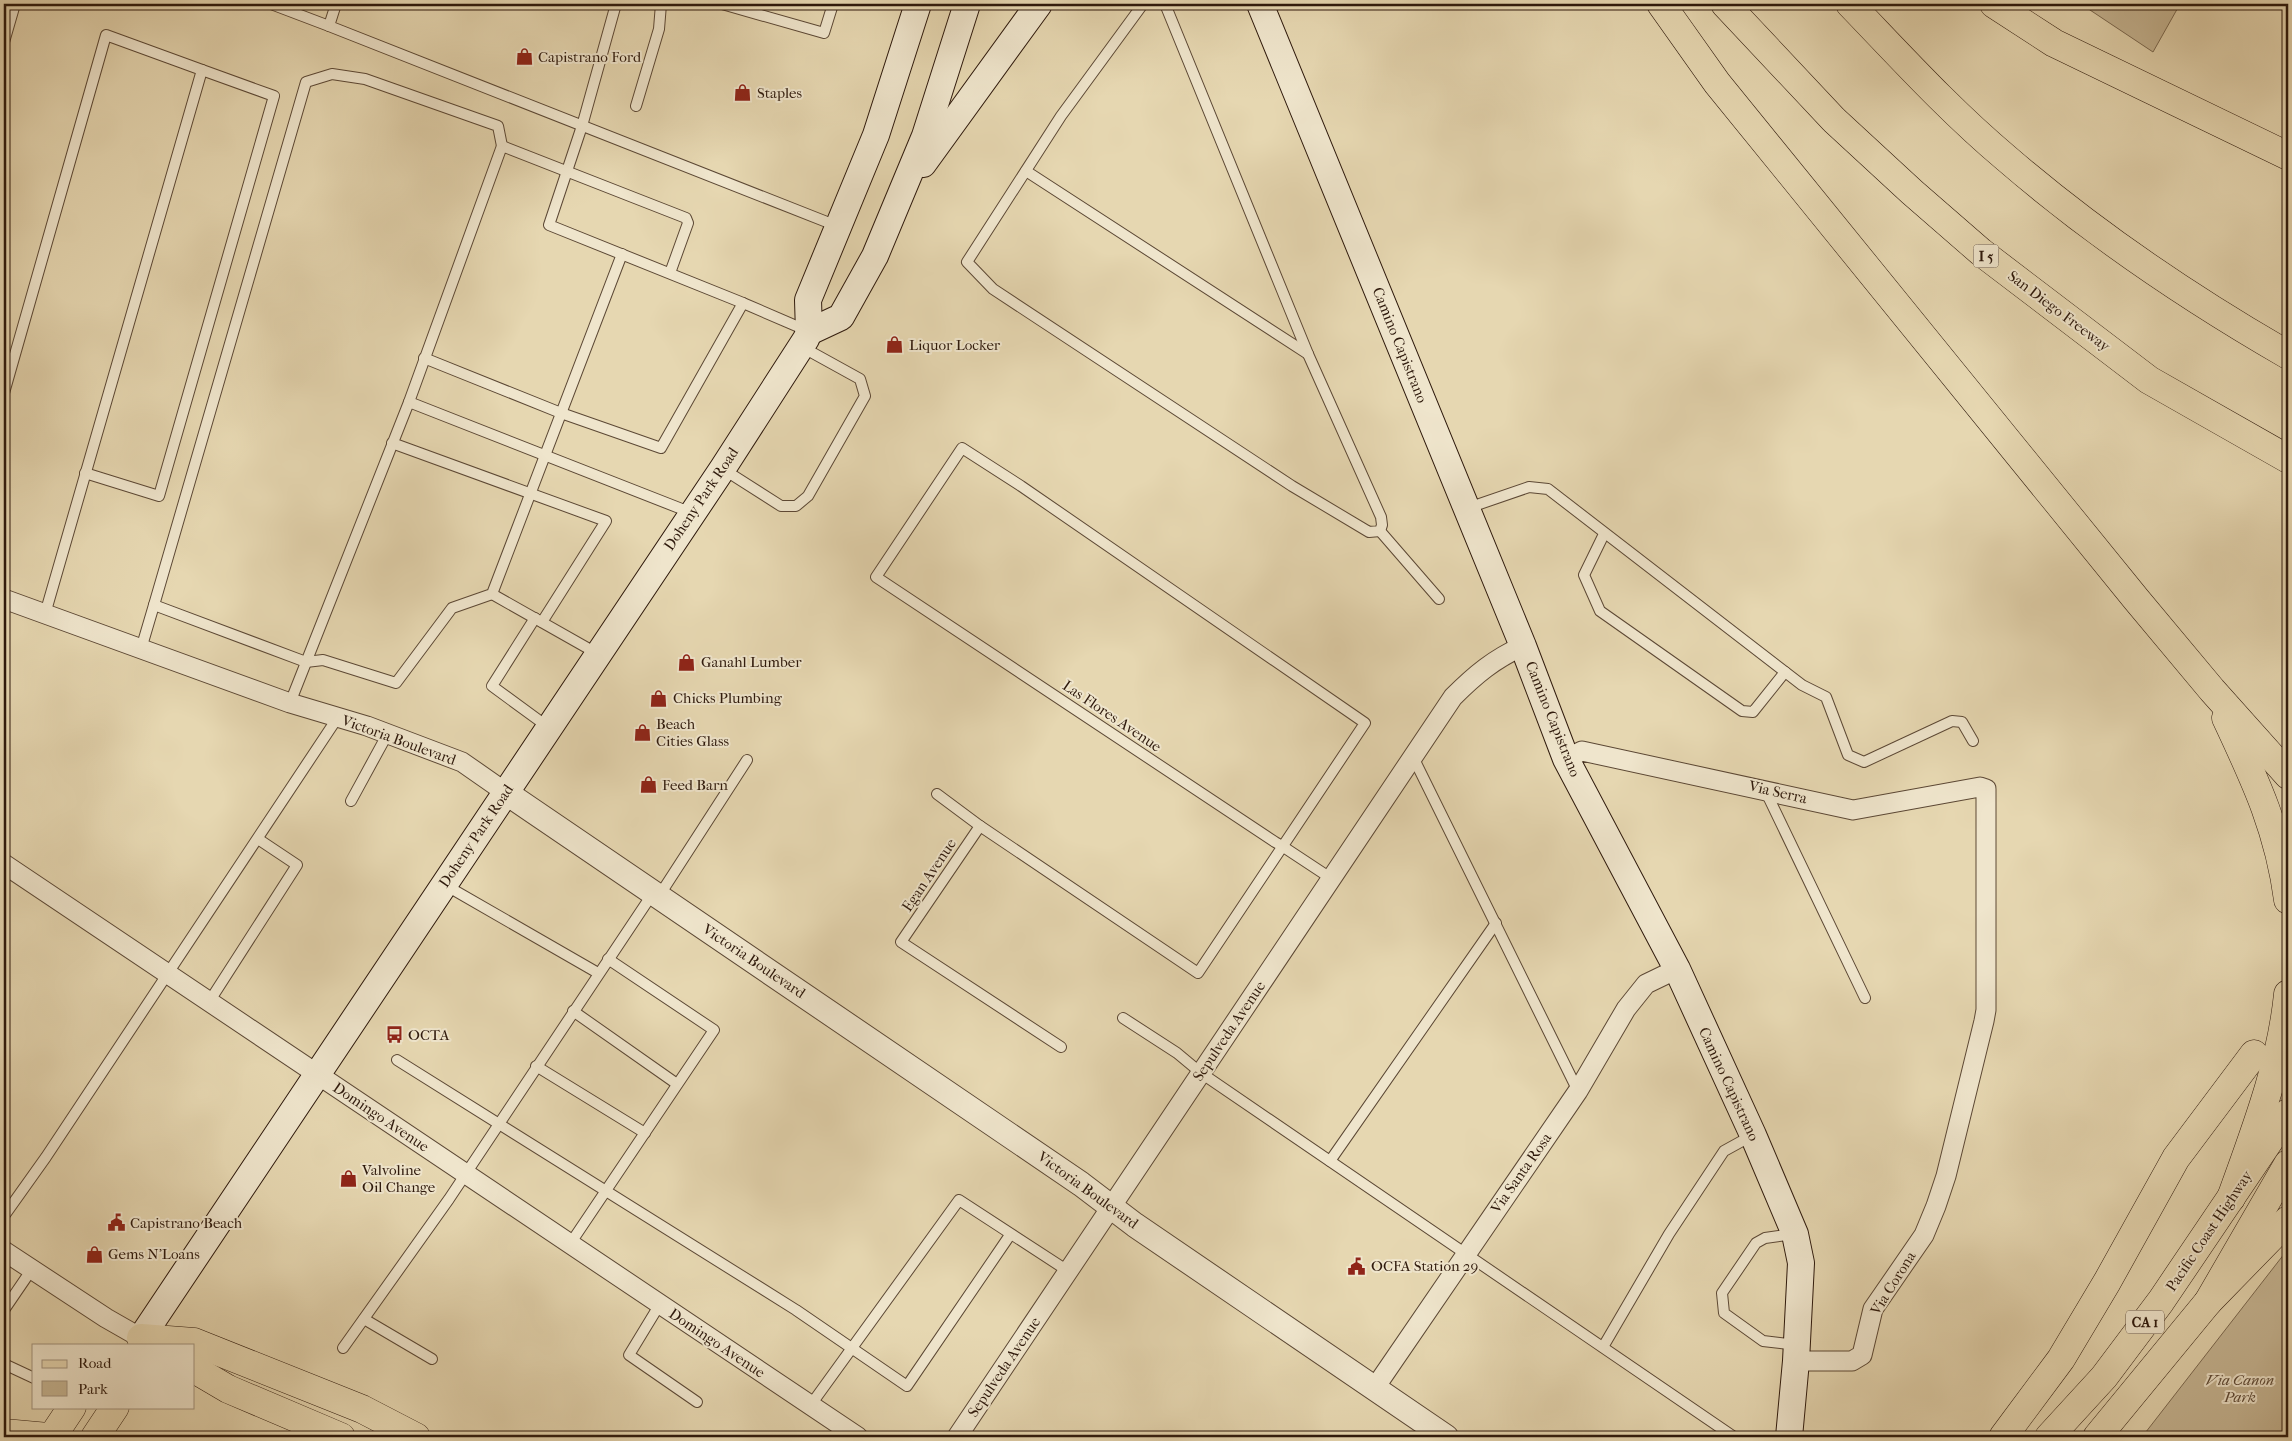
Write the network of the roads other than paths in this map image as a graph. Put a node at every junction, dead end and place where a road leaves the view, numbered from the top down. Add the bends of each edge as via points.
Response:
1 (15, 4) edge
2 (271, 4) edge
3 (336, 4) edge
4 (616, 4) edge
5 (661, 4) edge
6 (722, 4) edge
7 (833, 4) edge
8 (918, 4) edge
9 (967, 4) edge
10 (1039, 4) edge
11 (1143, 4) edge
12 (1165, 4) edge
13 (1260, 4) edge
14 (1661, 4) edge
15 (1725, 4) edge
16 (1850, 4) edge
17 (1994, 4) edge
18 (737, 6) edge
19 (329, 26) junction
20 (4, 42) edge
21 (202, 70) junction
22 (636, 106) dead end
23 (582, 126) junction
24 (502, 146) junction
25 (2288, 156) edge
26 (1026, 170) junction
27 (566, 171) junction
28 (904, 191) junction
29 (839, 226) junction
30 (622, 254) junction
31 (670, 274) junction
32 (743, 303) junction
33 (806, 339) junction
34 (1308, 354) junction
35 (2288, 354) edge
36 (424, 358) junction
37 (4, 393) edge
38 (409, 402) junction
39 (561, 413) junction
40 (392, 443) junction
41 (545, 454) junction
42 (2288, 459) edge
43 (722, 468) junction
44 (85, 473) junction
45 (530, 493) junction
46 (1467, 508) junction
47 (692, 513) junction
48 (1380, 530) junction
49 (1604, 534) junction
50 (492, 594) junction
51 (4, 599) edge
52 (1438, 599) dead end
53 (154, 605) junction
54 (45, 614) junction
55 (538, 620) junction
56 (1523, 646) junction
57 (140, 649) junction
58 (598, 654) junction
59 (306, 662) junction
60 (1785, 672) junction
61 (2212, 690) junction
62 (290, 703) junction
63 (338, 717) junction
64 (549, 727) junction
65 (387, 735) junction
66 (1973, 742) dead end
67 (1413, 757) junction
68 (1566, 759) junction
69 (747, 760) dead end
70 (2288, 775) edge
71 (1765, 789) junction
72 (505, 792) junction
73 (936, 794) dead end
74 (1988, 794) joint
75 (351, 801) dead end
76 (980, 826) junction
77 (258, 839) junction
78 (1282, 846) junction
79 (4, 864) edge
80 (1332, 879) junction
81 (444, 884) junction
82 (656, 894) junction
83 (2288, 900) edge
84 (1496, 923) junction
85 (608, 959) junction
86 (1677, 969) junction
87 (598, 973) junction
88 (168, 974) junction
89 (2288, 994) edge
90 (1865, 998) dead end
91 (209, 1002) junction
92 (573, 1011) junction
93 (1123, 1018) dead end
94 (1061, 1048) dead end
95 (2254, 1054) dead end
96 (397, 1060) dead end
97 (536, 1066) junction
98 (1201, 1073) junction
99 (317, 1074) junction
100 (677, 1084) junction
101 (1578, 1090) junction
102 (2288, 1113) edge
103 (498, 1123) junction
104 (645, 1133) junction
105 (1753, 1135) junction
106 (1330, 1161) junction
107 (2288, 1164) edge
108 (465, 1173) junction
109 (606, 1190) junction
110 (2231, 1198) junction
111 (1112, 1207) junction
112 (4, 1216) edge
113 (2288, 1220) edge
114 (1795, 1234) junction
115 (1010, 1235) junction
116 (570, 1244) junction
117 (4, 1251) edge
118 (1466, 1253) junction
119 (32, 1269) junction
120 (1068, 1271) junction
121 (2208, 1302) junction
122 (660, 1304) junction
123 (4, 1310) edge
124 (364, 1319) junction
125 (142, 1343) edge
126 (1603, 1347) junction
127 (343, 1348) dead end
128 (852, 1348) junction
129 (1797, 1353) junction
130 (432, 1359) dead end
131 (4, 1364) edge
132 (195, 1370) edge
133 (32, 1377) edge
134 (1374, 1389) junction
135 (697, 1402) dead end
136 (810, 1406) junction
137 (71, 1408) edge
138 (114, 1408) edge
139 (4, 1433) edge
140 (50, 1437) edge
141 (95, 1437) edge
142 (341, 1437) edge
143 (416, 1437) edge
144 (858, 1437) edge
145 (957, 1437) edge
146 (1446, 1437) edge
147 (1734, 1437) edge
148 (1789, 1437) edge
149 (2003, 1437) edge
150 (2049, 1437) edge
151 (2097, 1437) edge

1 - 20 lane
2 - 19 lane
3 - 19 lane
4 - 23 lane
5 - 22 lane via 659,29
6 - 18 lane
7 - 18 lane via 824,34
8 - 29 main road via 876,135
9 - 28 main road
10 - 28 main road
11 - 26 lane
12 - 34 lane
13 - 46 main road, Camino Capistrano
14 - 61 main road via 1717,83
15 - 42 main road, San Diego Freeway / I 5 via 1834,120 1981,252 2150,380
16 - 35 main road via 1934,92 2028,176 2102,234 2221,316
17 - 25 main road via 2054,43
19 - 23 lane
21 - 37 lane via 106,35
21 - 44 lane
21 - 44 lane via 274,96 159,496
23 - 27 lane
23 - 29 lane
24 - 27 lane
24 - 36 lane
24 - 53 lane via 498,126 365,79 332,74 306,82
26 - 34 lane
26 - 48 lane via 967,262 993,289 1292,486 1369,532
27 - 30 lane via 549,225
27 - 31 lane via 686,218 688,222
28 - 33 main road via 875,256 841,316
29 - 33 main road via 808,300
30 - 31 lane
30 - 39 lane
31 - 32 lane
32 - 33 lane
32 - 39 lane via 662,448
33 - 43 main road, Doheny Park Road
33 - 43 lane via 860,379 866,396 808,496 796,506 781,506
34 - 48 lane via 1381,516
36 - 38 lane
36 - 39 lane
38 - 40 lane
38 - 41 lane
39 - 41 lane
40 - 45 lane
40 - 59 lane
41 - 45 lane
41 - 47 lane
43 - 47 main road, Doheny Park Road
44 - 54 lane
45 - 50 lane
45 - 55 lane via 606,521
46 - 49 lane via 1529,487 1548,489
46 - 56 main road, Camino Capistrano
47 - 58 main road, Doheny Park Road
48 - 52 lane
49 - 60 lane
49 - 60 lane via 1584,575 1600,610 1742,711 1753,712
50 - 55 lane
50 - 59 lane via 452,608 396,683 323,660
51 - 54 street, Victoria Boulevard
53 - 57 lane
53 - 59 lane
54 - 57 street, Victoria Boulevard
55 - 58 lane
55 - 64 lane via 492,686
56 - 67 street, Sepulveda Avenue via 1500,656 1478,672 1453,697
56 - 68 main road, Camino Capistrano
57 - 62 street, Victoria Boulevard
58 - 64 main road, Doheny Park Road
59 - 62 lane
60 - 66 lane via 1826,697 1848,755 1864,762 1952,721 1962,722
61 - 70 main road
61 - 83 main road via 2264,799 2280,851
62 - 63 street, Victoria Boulevard
63 - 65 street, Victoria Boulevard
63 - 77 lane
64 - 72 main road, Doheny Park Road
65 - 72 street, Victoria Boulevard via 462,762
65 - 75 lane
67 - 80 street, Sepulveda Avenue
67 - 84 lane
68 - 71 street, Via Serra via 1582,751
68 - 86 main road, Camino Capistrano
69 - 82 lane
71 - 74 street, Via Serra via 1854,810 1980,787
71 - 90 lane
72 - 81 main road, Doheny Park Road
72 - 82 street, Victoria Boulevard
73 - 76 lane
74 - 129 street, Via Corona via 1986,1010 1946,1176 1924,1235 1873,1309 1862,1355 1852,1361
76 - 78 lane via 1198,973
76 - 94 lane, Egan Avenue via 901,942
77 - 88 lane
77 - 91 lane via 297,865
78 - 78 lane, Las Flores Avenue via 1365,723 962,448 876,577
78 - 80 lane, Las Flores Avenue
79 - 88 street, Domingo Avenue
80 - 98 street, Sepulveda Avenue
81 - 87 lane
81 - 99 main road, Doheny Park Road
82 - 85 lane
82 - 111 street, Victoria Boulevard
84 - 101 lane
84 - 106 lane
85 - 87 lane
85 - 100 lane via 714,1030
86 - 101 street, Via Santa Rosa via 1646,984 1626,1009
86 - 105 main road, Camino Capistrano
87 - 92 lane
88 - 91 street, Domingo Avenue
88 - 112 lane
89 - 110 main road via 2284,1033 2269,1090
91 - 99 street, Domingo Avenue
92 - 97 lane
92 - 100 lane
93 - 98 lane via 1177,1053
95 - 149 main road via 2176,1158 2061,1359
96 - 103 lane
97 - 103 lane
97 - 104 lane
98 - 106 lane
98 - 111 street, Sepulveda Avenue
99 - 108 street, Domingo Avenue
99 - 125 main road, Doheny Park Road
100 - 104 lane
101 - 118 street, Via Santa Rosa
102 - 110 main road, Pacific Coast Highway / CA 1
103 - 108 lane
103 - 109 lane
104 - 109 lane
105 - 114 main road, Camino Capistrano
105 - 126 lane via 1724,1151 1669,1234
106 - 118 lane
107 - 121 main road, Pacific Coast Highway / CA 1
108 - 116 street, Domingo Avenue
108 - 124 lane
109 - 116 lane
109 - 128 lane
110 - 150 main road, Pacific Coast Highway / CA 1 via 2110,1370
111 - 120 street, Sepulveda Avenue
111 - 134 street, Victoria Boulevard
113 - 121 main road
114 - 129 main road, Camino Capistrano via 1801,1263
114 - 129 lane via 1765,1238 1756,1243 1722,1293 1722,1304 1724,1314 1763,1341
115 - 120 lane
115 - 128 lane via 959,1200
115 - 128 lane via 907,1386
116 - 122 street, Domingo Avenue
117 - 119 street
118 - 126 lane
118 - 134 street, Via Santa Rosa
119 - 123 lane
119 - 125 street
120 - 145 street, Sepulveda Avenue
121 - 151 main road, Pacific Coast Highway / CA 1
122 - 135 lane via 628,1355
122 - 136 street, Domingo Avenue
124 - 127 lane
124 - 130 lane
125 - 143 main road via 194,1342 362,1409
126 - 147 lane
128 - 136 lane
129 - 148 main road, Camino Capistrano
131 - 133 lane
132 - 142 main road via 228,1389
134 - 146 street, Victoria Boulevard
136 - 144 street, Domingo Avenue
137 - 140 main road
138 - 141 main road
139 - 140 main road

